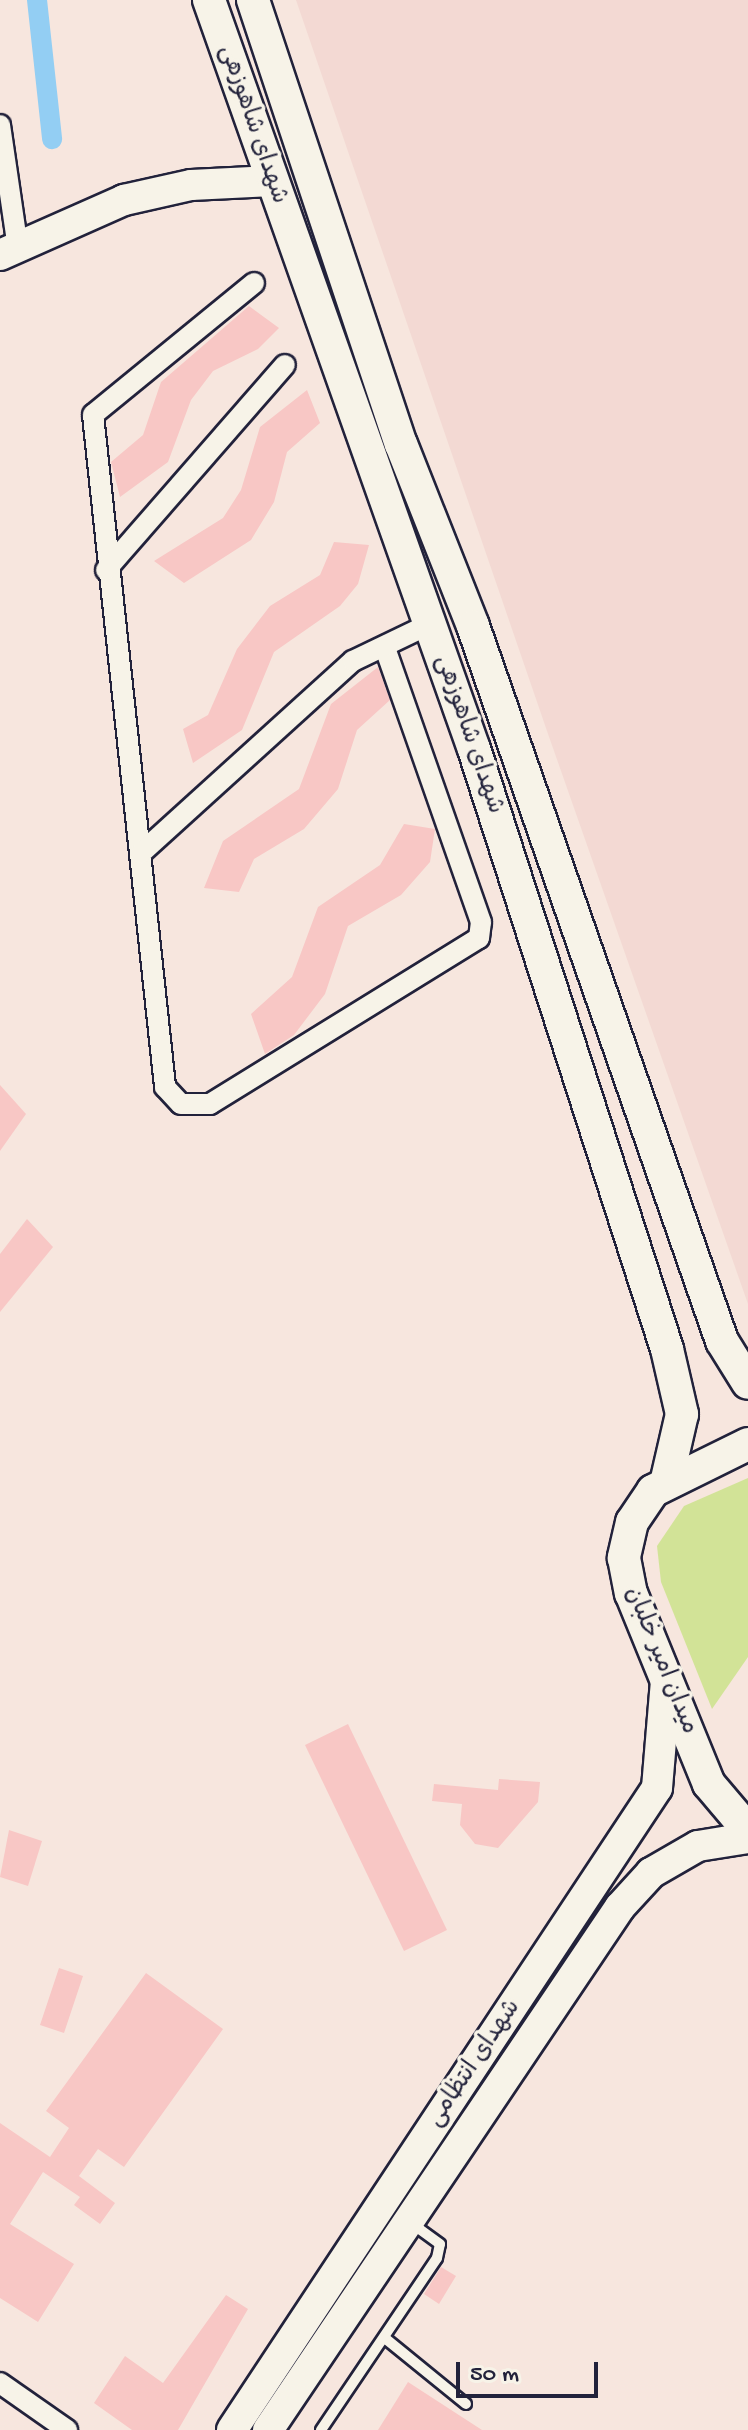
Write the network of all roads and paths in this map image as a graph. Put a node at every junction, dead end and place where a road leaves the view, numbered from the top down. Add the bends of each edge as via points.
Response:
1 (209, 0) edge
2 (253, 0) edge
3 (0, 125) edge
4 (272, 181) junction
5 (9, 252) edge
6 (254, 283) dead end
7 (285, 365) dead end
8 (437, 535) junction
9 (402, 546) junction
10 (106, 570) junction
11 (430, 624) junction
12 (385, 648) junction
13 (141, 853) junction
14 (748, 1383) edge
15 (748, 1444) edge
16 (667, 1479) junction
17 (666, 1680) junction
18 (748, 1830) edge
19 (748, 1838) edge
20 (382, 2205) junction
21 (409, 2221) junction
22 (386, 2339) junction
23 (0, 2383) edge
24 (466, 2404) dead end
25 (67, 2430) edge
26 (232, 2430) edge
27 (268, 2430) edge
28 (321, 2430) edge

1 - 4 main road, شهدای شاهوزهی
2 - 8 main road, شهدای شاهوزهی
3 - 5 street
4 - 5 main road via 191,185 124,200
4 - 9 main road, شهدای شاهوزهی
6 - 10 street via 93,415
7 - 10 street
8 - 9 main road
8 - 14 main road, شهدای شاهوزهی via 722,1341
9 - 11 main road, شهدای شاهوزهی
10 - 13 street
11 - 12 street
11 - 16 main road, شهدای شاهوزهی via 681,1392 682,1433
12 - 13 street via 353,661
12 - 13 street via 481,922 469,949 193,1108 165,1087
15 - 16 main road, میدان امیر خلبان
16 - 17 main road, میدان امیر خلبان via 641,1505 624,1558
17 - 18 main road, میدان امیر خلبان via 718,1802
17 - 20 main road, شهدای انتظامی via 657,1788
19 - 21 main road, شهدای انتظامی via 698,1846 651,1873 620,1907
20 - 21 main road
20 - 26 main road, شهدای انتظامی
21 - 22 lane via 440,2244
21 - 27 main road, شهدای انتظامی
22 - 24 lane
22 - 28 lane
23 - 25 street

